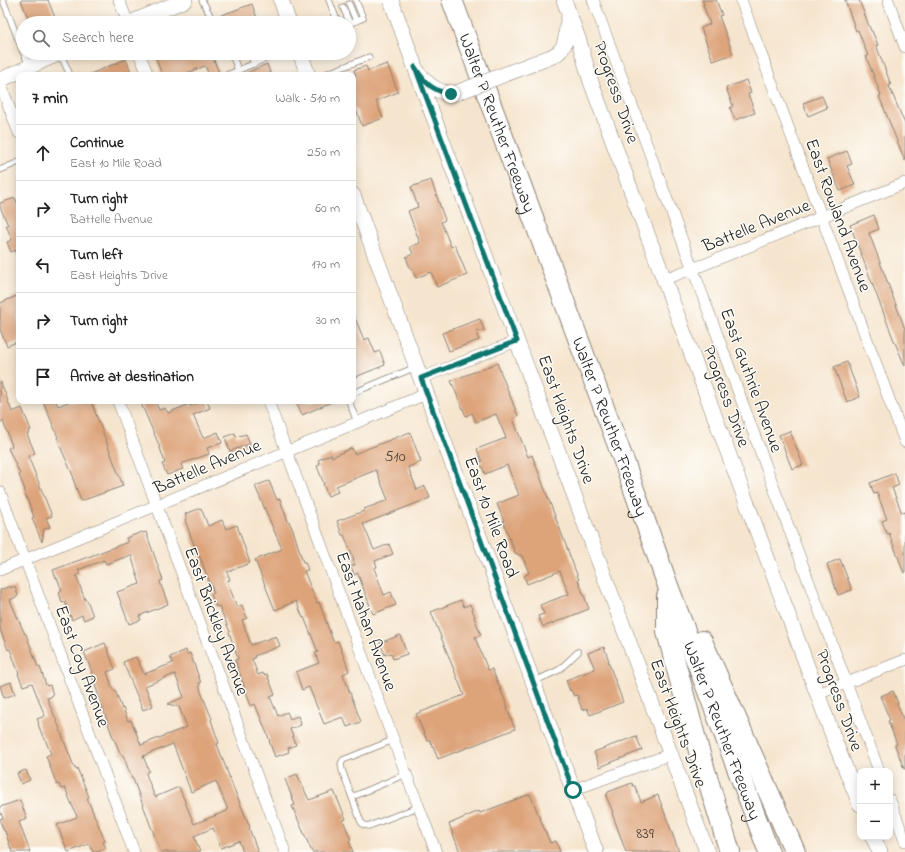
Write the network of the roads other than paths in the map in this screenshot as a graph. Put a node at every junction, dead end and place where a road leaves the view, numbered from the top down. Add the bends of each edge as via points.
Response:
1 (3, 0) edge
2 (119, 0) edge
3 (185, 0) edge
4 (202, 0) edge
5 (280, 0) edge
6 (329, 0) edge
7 (391, 0) edge
8 (452, 0) edge
9 (564, 0) edge
10 (593, 0) edge
11 (741, 0) edge
12 (888, 0) edge
13 (356, 1) edge
14 (569, 15) junction
15 (126, 16) edge
16 (146, 16) edge
17 (210, 16) edge
18 (286, 16) edge
19 (335, 16) edge
20 (348, 16) edge
21 (353, 16) edge
22 (356, 21) edge
23 (16, 39) edge
24 (905, 47) edge
25 (369, 57) dead end
26 (35, 60) edge
27 (63, 60) edge
28 (143, 60) edge
29 (234, 60) edge
30 (253, 60) edge
31 (263, 60) edge
32 (303, 60) edge
33 (24, 63) edge
34 (254, 64) junction
35 (415, 67) junction
36 (238, 70) junction
37 (69, 72) edge
38 (147, 72) edge
39 (234, 72) edge
40 (307, 72) edge
41 (331, 72) edge
42 (0, 80) edge
43 (0, 83) edge
44 (16, 116) edge
45 (16, 163) edge
46 (0, 170) edge
47 (905, 183) edge
48 (356, 203) edge
49 (821, 217) junction
50 (693, 269) junction
51 (664, 279) junction
52 (517, 341) junction
53 (419, 373) junction
54 (356, 392) edge
55 (426, 394) junction
56 (119, 404) edge
57 (269, 404) edge
58 (350, 404) edge
59 (357, 422) junction
60 (905, 442) edge
61 (286, 451) junction
62 (626, 467) junction
63 (0, 492) edge
64 (156, 506) junction
65 (25, 559) junction
66 (0, 570) edge
67 (668, 586) junction
68 (578, 652) dead end
69 (905, 660) edge
70 (533, 682) junction
71 (847, 684) junction
72 (818, 694) junction
73 (393, 740) junction
74 (671, 754) junction
75 (878, 768) edge
76 (406, 774) junction
77 (573, 790) junction
78 (857, 796) edge
79 (352, 797) junction
80 (891, 804) edge
81 (418, 807) junction
82 (875, 840) edge
83 (905, 841) edge
84 (134, 852) edge
85 (285, 852) edge
86 (436, 852) edge
87 (596, 852) edge
88 (707, 852) edge
89 (730, 852) edge
90 (769, 852) edge
91 (795, 852) edge
92 (880, 852) edge

1 - 23 lane
2 - 15 street
3 - 16 main road
4 - 17 lane
5 - 18 main road
6 - 19 lane
7 - 35 main road, East Heights Drive
8 - 62 highway, Walter P Reuther Freeway
9 - 14 main road, Progress Drive
10 - 50 street, East Guthrie Avenue
11 - 49 street, East Rowland Avenue
12 - 24 street
13 - 22 lane via 363,18
14 - 35 main road, bridge via 566,39 558,54 456,93 445,93 435,89 425,81
14 - 51 main road, Progress Drive
20 - 21 lane via 346,5
25 - 41 lane
26 - 33 main road
27 - 37 lane
28 - 38 street
29 - 36 lane
30 - 34 lane
31 - 34 lane
32 - 40 main road
33 - 42 main road
34 - 36 lane
35 - 52 main road, East Heights Drive
36 - 39 lane
43 - 44 street
45 - 46 lane
47 - 49 street, Battelle Avenue
48 - 53 main road, East 10 Mile Road
49 - 50 street, Battelle Avenue
49 - 60 street, East Rowland Avenue
50 - 51 street, Battelle Avenue
50 - 71 street, East Guthrie Avenue
51 - 72 main road, Progress Drive
52 - 53 street
52 - 74 main road, East Heights Drive
53 - 54 lane
53 - 55 main road, East 10 Mile Road
55 - 59 street, Battelle Avenue
55 - 70 main road, East 10 Mile Road
56 - 64 street, East Brickley Avenue
57 - 61 street, East Mahan Avenue
58 - 59 lane
59 - 61 street, Battelle Avenue
61 - 64 street, Battelle Avenue
61 - 73 street, East Mahan Avenue
62 - 67 highway, Walter P Reuther Freeway
62 - 91 highway
63 - 65 street, East Coy Avenue
64 - 65 street, Battelle Avenue
64 - 85 street, East Brickley Avenue
65 - 66 street, Battelle Avenue
65 - 84 street, East Coy Avenue
67 - 89 highway via 667,632
67 - 90 highway, Walter P Reuther Freeway
68 - 70 lane via 559,670
69 - 71 street
70 - 77 main road, East 10 Mile Road
71 - 72 street
71 - 75 street, East Guthrie Avenue
72 - 78 main road, Progress Drive
73 - 76 street, East Mahan Avenue
73 - 79 lane via 343,760 342,770
74 - 77 street
74 - 88 main road, East Heights Drive
76 - 79 lane
76 - 81 street, East Mahan Avenue
77 - 87 main road, East 10 Mile Road
79 - 81 lane via 362,822 369,826
80 - 83 street
81 - 86 street, East Mahan Avenue
82 - 92 main road

